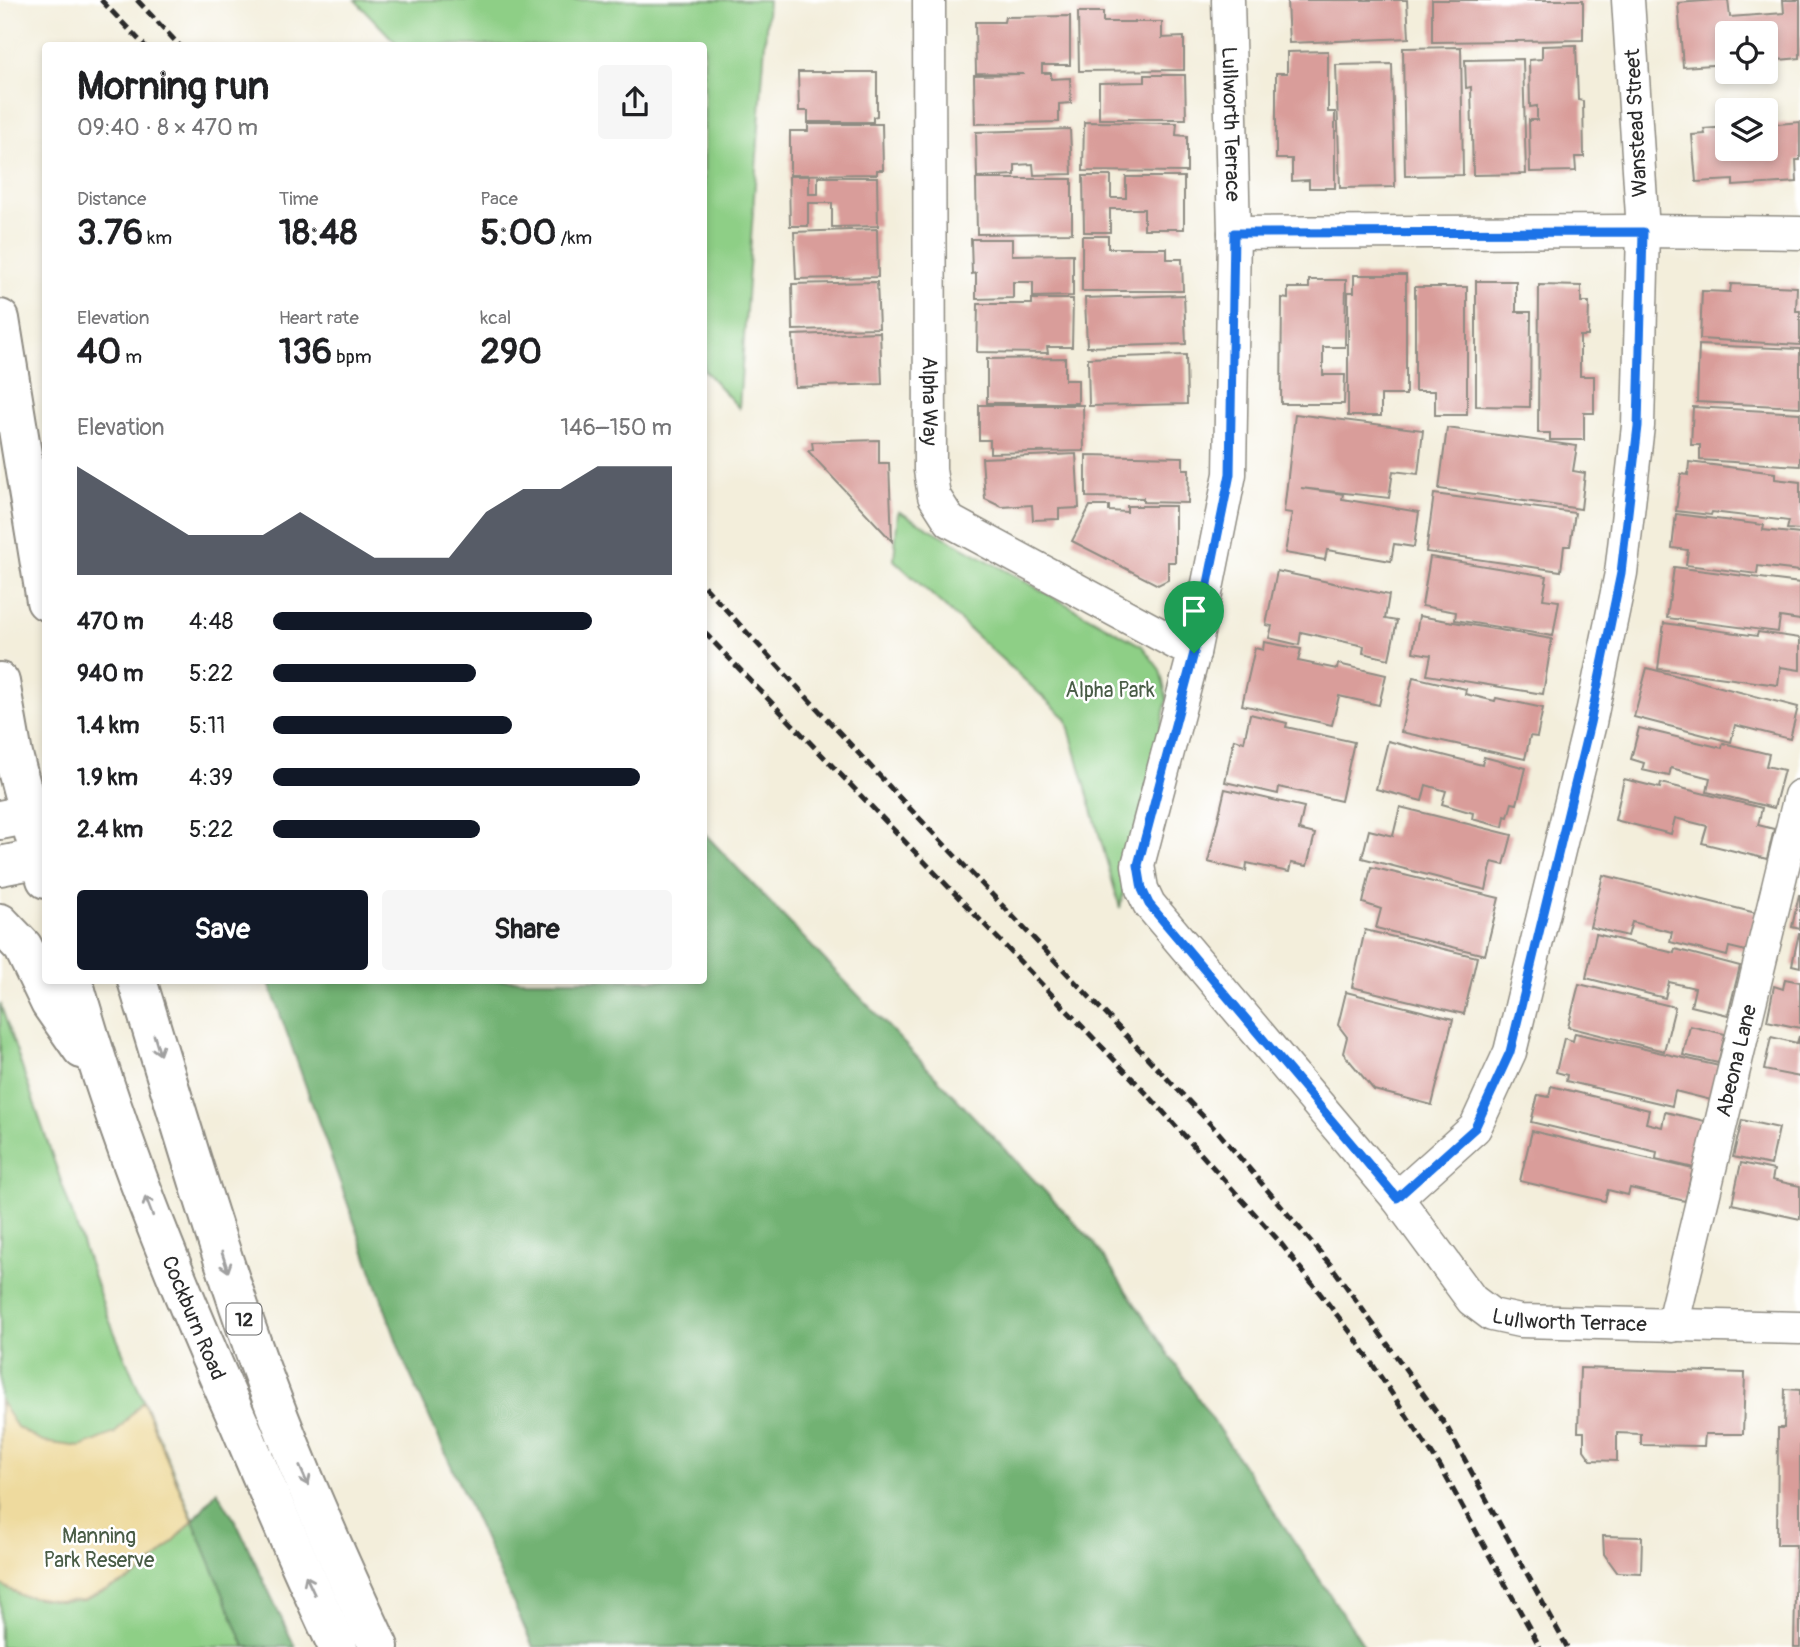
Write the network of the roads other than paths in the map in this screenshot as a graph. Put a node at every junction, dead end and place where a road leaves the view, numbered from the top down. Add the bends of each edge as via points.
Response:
1 (929, 0) edge
2 (1228, 0) edge
3 (1628, 0) edge
4 (1643, 232) junction
5 (1234, 233) junction
6 (1800, 233) edge
7 (0, 319) edge
8 (42, 576) edge
9 (1194, 653) junction
10 (0, 682) edge
11 (1800, 796) edge
12 (24, 815) edge
13 (42, 859) edge
14 (42, 864) edge
15 (0, 866) edge
16 (0, 923) edge
17 (74, 984) edge
18 (137, 984) edge
19 (106, 1086) junction
20 (1397, 1198) junction
21 (1672, 1326) junction
22 (1800, 1328) edge
23 (338, 1647) edge
24 (379, 1647) edge

1 - 9 street, Alpha Way via 930,470 934,496 950,521
2 - 5 street, Lullworth Terrace
3 - 4 street, Wanstead Street
4 - 5 street
4 - 6 street
4 - 20 street, Wanstead Street via 1638,426 1621,573 1590,723 1510,1052 1475,1128
5 - 9 street, Lullworth Terrace via 1230,474
7 - 8 main road
9 - 20 street, Lullworth Terrace via 1138,865 1142,889 1149,904
10 - 12 main road
11 - 21 street, Abeona Lane
12 - 13 main road
14 - 15 main road
16 - 19 main road via 23,947 50,1003
17 - 19 main road, Cockburn Road / 12
18 -> 24 main road, Cockburn Road / 12 via 252,1345 293,1452
23 -> 19 main road, Cockburn Road / 12 via 191,1315
20 - 21 street, Lullworth Terrace via 1472,1300 1492,1315 1520,1321
21 - 22 street, Lullworth Terrace

